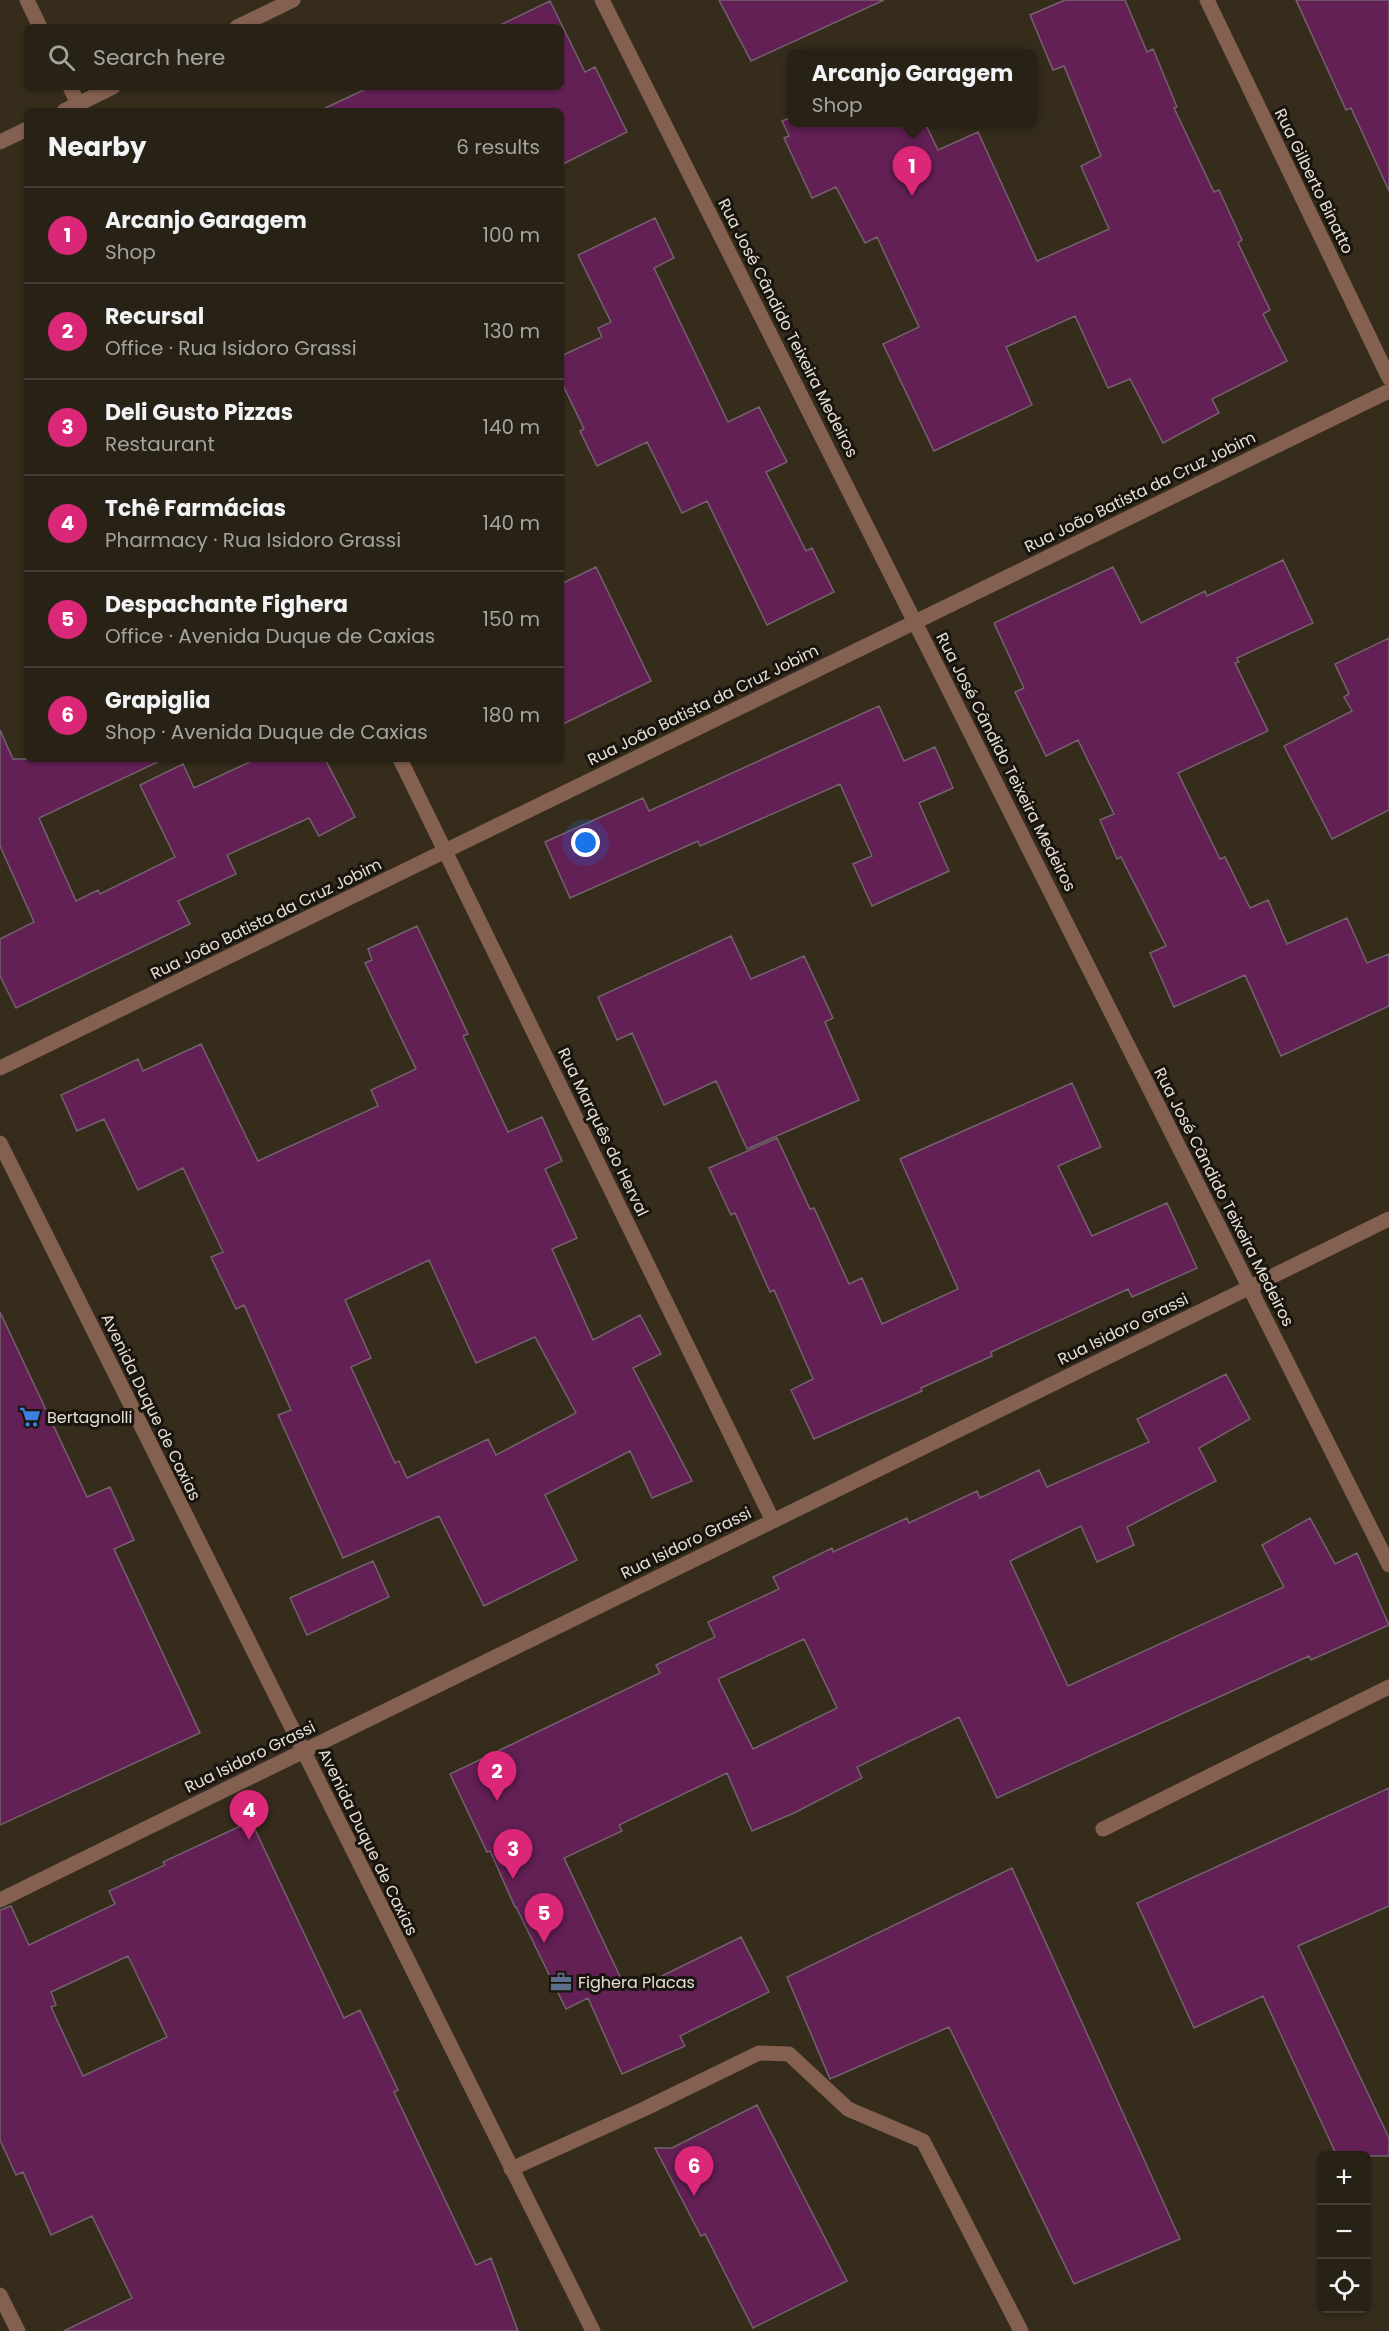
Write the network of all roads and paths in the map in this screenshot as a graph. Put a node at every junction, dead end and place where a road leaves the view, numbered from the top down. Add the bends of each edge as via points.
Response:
1 (27, 0) edge
2 (293, 0) edge
3 (602, 0) edge
4 (1207, 0) edge
5 (39, 24) edge
6 (243, 24) edge
7 (71, 90) edge
8 (108, 90) edge
9 (80, 108) edge
10 (24, 130) edge
11 (0, 142) edge
12 (1389, 378) edge
13 (1389, 391) edge
14 (915, 622) junction
15 (401, 762) edge
16 (445, 851) junction
17 (0, 1068) edge
18 (0, 1143) edge
19 (1389, 1219) edge
20 (1250, 1287) junction
21 (773, 1521) junction
22 (1389, 1565) edge
23 (1389, 1688) edge
24 (303, 1752) junction
25 (1103, 1829) dead end
26 (0, 1900) edge
27 (511, 2169) junction
28 (0, 2295) edge
29 (18, 2331) edge
30 (592, 2331) edge
31 (1021, 2331) edge

1 - 5 street
2 - 6 street
3 - 14 street, Rua José Cândido Teixeira Medeiros
4 - 12 street, Rua Gilberto Binatto
7 - 9 street
8 - 9 street
10 - 11 street
13 - 14 street, Rua João Batista da Cruz Jobim
14 - 16 street, Rua João Batista da Cruz Jobim
14 - 20 street, Rua José Cândido Teixeira Medeiros
15 - 16 street, Rua Marquês do Herval
16 - 17 street, Rua João Batista da Cruz Jobim
16 - 21 street, Rua Marquês do Herval
18 - 24 street, Avenida Duque de Caxias
19 - 20 street, Rua Isidoro Grassi
20 - 21 street, Rua Isidoro Grassi
20 - 22 street, Rua José Cândido Teixeira Medeiros
21 - 24 street, Rua Isidoro Grassi
23 - 25 street
24 - 26 street, Rua Isidoro Grassi
24 - 27 street, Avenida Duque de Caxias
27 - 30 street, Avenida Duque de Caxias
27 - 31 street via 759,2053 789,2054 848,2109 922,2141
28 - 29 street

